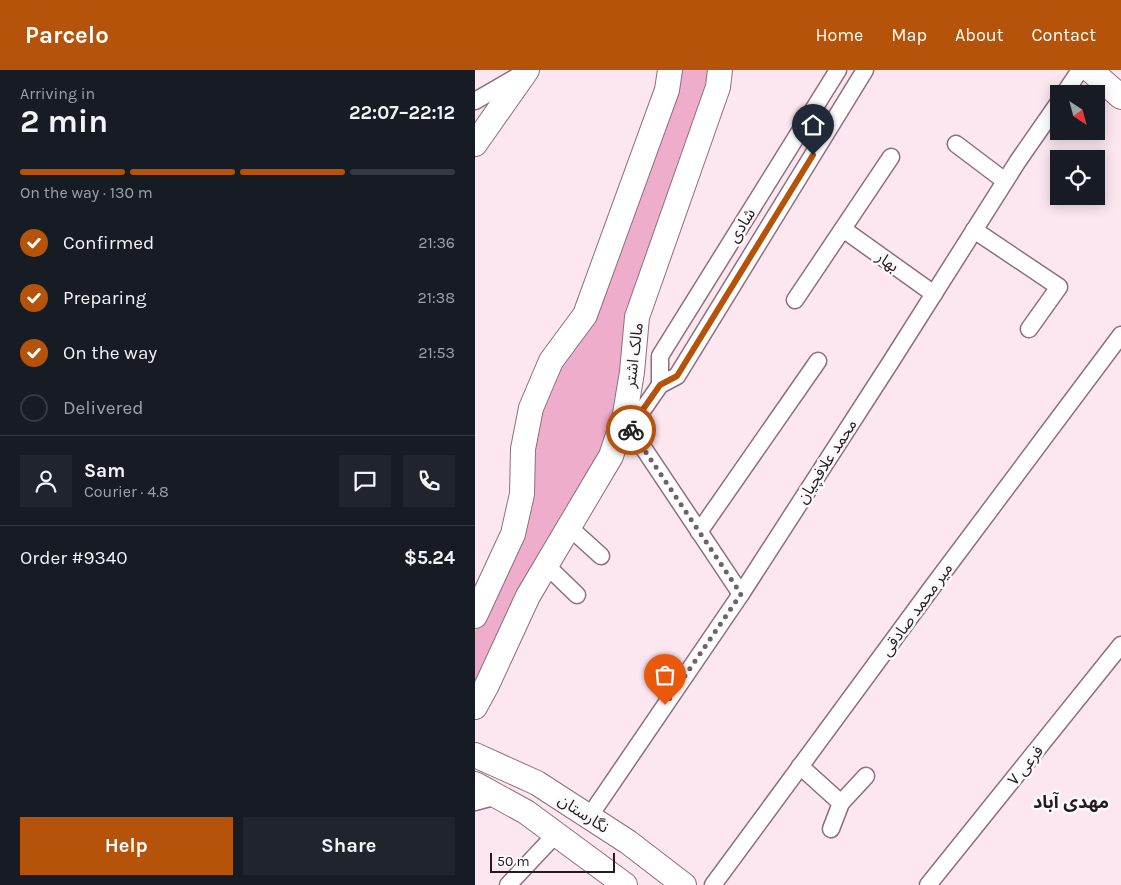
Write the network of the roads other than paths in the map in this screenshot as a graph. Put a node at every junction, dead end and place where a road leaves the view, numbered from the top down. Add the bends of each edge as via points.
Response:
1 (670, 70) edge
2 (720, 70) edge
3 (838, 70) edge
4 (865, 70) edge
5 (1080, 70) edge
6 (1090, 70) edge
7 (525, 71) edge
8 (1070, 85) edge
9 (1121, 97) edge
10 (475, 101) edge
11 (1050, 115) edge
12 (475, 144) edge
13 (957, 144) dead end
14 (891, 157) dead end
15 (1005, 181) junction
16 (843, 229) junction
17 (974, 230) junction
18 (934, 294) junction
19 (795, 300) dead end
20 (1029, 329) dead end
21 (1121, 335) edge
22 (818, 361) dead end
23 (660, 385) junction
24 (630, 428) junction
25 (611, 456) junction
26 (569, 527) junction
27 (699, 532) junction
28 (601, 556) dead end
29 (546, 565) junction
30 (741, 594) junction
31 (577, 595) dead end
32 (475, 616) edge
33 (1121, 645) edge
34 (475, 707) edge
35 (475, 755) edge
36 (800, 766) junction
37 (866, 776) dead end
38 (475, 784) edge
39 (497, 796) junction
40 (475, 802) edge
41 (841, 803) junction
42 (589, 817) junction
43 (831, 829) dead end
44 (556, 834) junction
45 (647, 857) junction
46 (624, 884) edge
47 (508, 885) edge
48 (684, 885) edge
49 (713, 885) edge
50 (928, 885) edge

1 - 32 street via 667,90 585,315 551,361 531,408 523,449 522,494 513,534
2 - 25 street, مالک اشتر via 718,87 637,317 625,414
3 - 23 street, شادی via 660,356
4 - 23 street, شادی via 677,376
5 - 8 street
6 - 9 street
7 - 10 street
7 - 12 street
11 - 15 street, محمد علافچیان
13 - 15 street
14 - 16 street
15 - 17 street, محمد علافچیان
16 - 18 street, بهار
16 - 19 street
17 - 18 street, محمد علافچیان
17 - 20 street via 1059,287
18 - 30 street, محمد علافچیان
21 - 36 street, میر محمد صادقی
22 - 27 street
23 - 24 street, شادی
24 - 25 street, شادی
24 - 27 street
25 - 26 street, مالک اشتر
26 - 28 street
26 - 29 street, مالک اشتر
27 - 30 street
29 - 31 street
29 - 34 street, مالک اشتر
30 - 42 street, محمد علافچیان
33 - 50 street, فرعی ۷
35 - 42 street, نگارستان via 537,783
36 - 41 street
36 - 49 street, میر محمد صادقی
37 - 41 street
38 - 39 street, نگارستان
39 - 40 street
39 - 44 street, نگارستان
41 - 43 street
42 - 45 street, نگارستان
44 - 46 street, نگارستان
44 - 47 street
45 - 46 street
45 - 48 street, نگارستان

